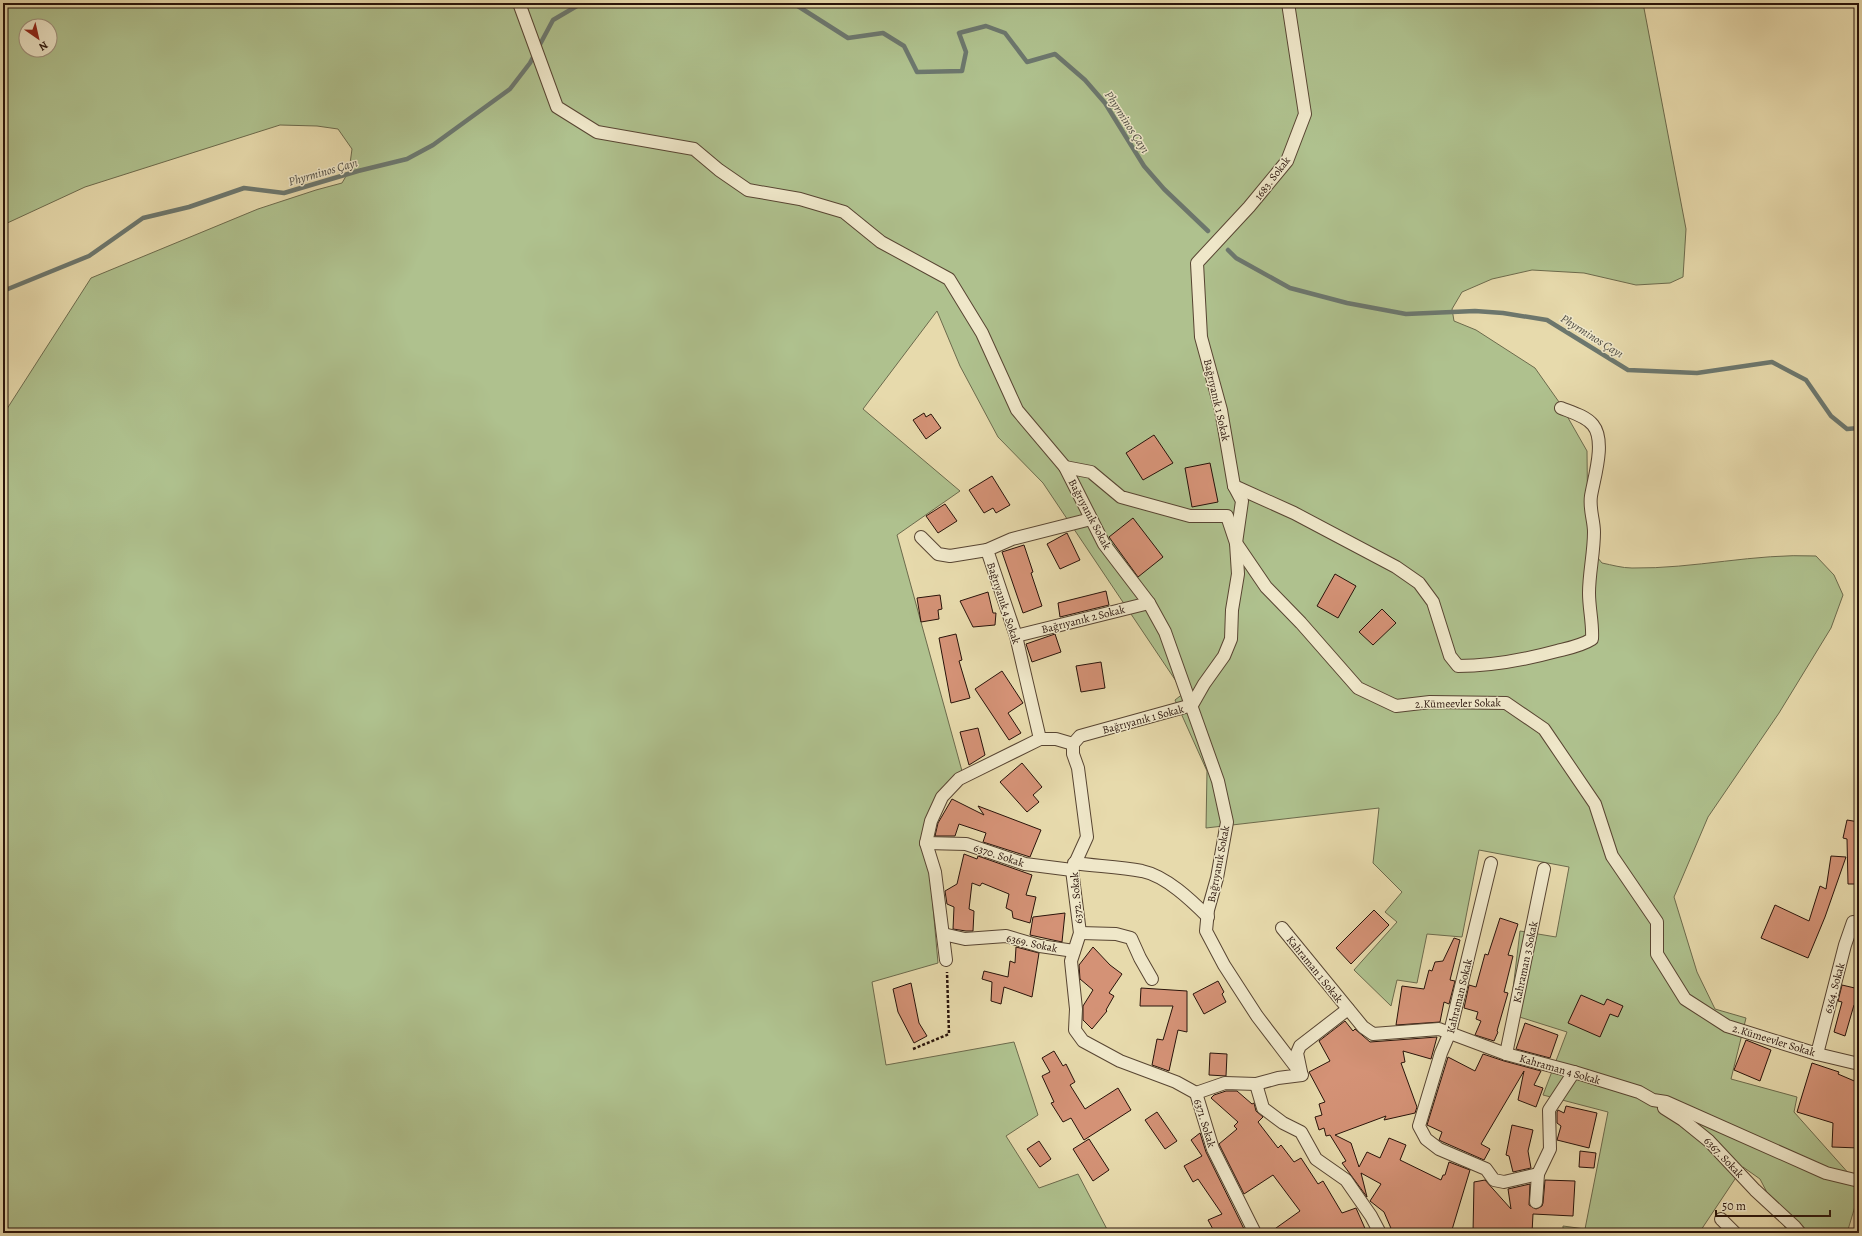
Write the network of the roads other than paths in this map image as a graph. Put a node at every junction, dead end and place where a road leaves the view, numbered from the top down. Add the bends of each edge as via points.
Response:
1 (518, 3) edge
2 (1288, 3) edge
3 (1197, 263) joint
4 (1561, 408) dead end
5 (1065, 467) junction
6 (1234, 486) junction
7 (1091, 519) junction
8 (922, 537) dead end
9 (1236, 543) junction
10 (987, 550) junction
11 (1149, 603) junction
12 (1016, 636) junction
13 (1192, 705) junction
14 (1040, 739) junction
15 (1073, 744) junction
16 (926, 843) junction
17 (1491, 863) dead end
18 (1073, 866) junction
19 (1544, 869) dead end
20 (1208, 917) junction
21 (1853, 922) dead end
22 (1282, 928) dead end
23 (1080, 933) junction
24 (943, 934) junction
25 (1074, 951) junction
26 (946, 960) road end
27 (1152, 979) dead end
28 (1348, 1009) junction
29 (1075, 1030) joint
30 (1450, 1032) junction
31 (1506, 1054) junction
32 (1817, 1054) junction
33 (1859, 1064) edge
34 (1574, 1072) junction
35 (1302, 1075) junction
36 (1256, 1084) junction
37 (1639, 1092) junction
38 (1196, 1094) junction
39 (1538, 1174) junction
40 (1859, 1181) edge
41 (1536, 1202) dead end
42 (1721, 1219) dead end
43 (1255, 1233) edge
44 (1380, 1233) edge
45 (1735, 1233) edge
46 (1800, 1233) edge

1 - 5 street, Bağrıyanık Sokak via 557,107 597,132 694,149 718,170 748,190 800,199 844,212 881,242 950,279 982,333 1017,410
2 - 3 street, 1683. Sokak via 1305,114 1287,161
3 - 6 street, Bağrıyanık 1 Sokak via 1201,337 1221,410
4 - 6 street via 1594,425 1598,439 1599,461 1590,513 1594,531 1589,593 1592,639 1584,644 1529,659 1483,666 1458,666 1450,656 1433,602 1419,583 1396,567 1294,513
5 - 7 street, Bağrıyanık Sokak
5 - 9 street, 2.Kümeevler Sokak via 1092,472 1121,497 1190,516 1227,516
6 - 9 street, Bağrıyanık 1 Sokak via 1242,501
7 - 10 street, Bağrıyanık 4 Sokak via 1012,539
7 - 11 street, Bağrıyanık Sokak via 1104,544
8 - 10 street via 938,554 950,556
9 - 13 street, Bağrıyanık 1 Sokak via 1238,574 1232,610 1231,639 1224,656
9 - 32 street, 2.Kümeevler Sokak via 1266,587 1358,688 1396,706 1430,702 1506,703 1544,729 1595,804 1612,856 1657,922 1657,954 1685,999 1727,1026
10 - 12 street, Bağrıyanık 4 Sokak
11 - 12 street, Bağrıyanık 2 Sokak
11 - 13 street, Bağrıyanık Sokak via 1165,632
12 - 14 street, Bağrıyanık 4 Sokak
13 - 15 street, Bağrıyanık 1 Sokak via 1080,736
13 - 20 street, Bağrıyanık Sokak via 1218,781 1227,822
14 - 15 street via 1056,739
14 - 16 street via 959,780 942,797 931,821
15 - 18 street, 6372. Sokak via 1087,837
16 - 18 street, 6370. Sokak via 966,844 1025,864
16 - 24 street via 935,872
17 - 30 street, Kahraman Sokak
18 - 20 street, 6370. Sokak via 1143,872 1171,885
18 - 23 street, 6372. Sokak
19 - 31 street, Kahraman 3 Sokak
20 - 35 street, Bağrıyanık Sokak via 1206,931 1224,965 1257,1016
21 - 32 street, 6364. Sokak
22 - 28 street, Kahraman 1 Sokak
23 - 25 street, 6372. Sokak
23 - 27 street via 1116,934 1131,938
24 - 25 street, 6369. Sokak via 965,939 1006,936 1040,946
24 - 26 street
25 - 29 street, 6372. Sokak via 1071,962 1076,1009
28 - 30 street, Kahraman 4 Sokak via 1363,1027 1373,1034 1439,1029
28 - 35 street via 1300,1046 1297,1053
29 - 38 street, 6371. Sokak via 1084,1041 1120,1061 1176,1082
30 - 31 street, Kahraman 4 Sokak
30 - 39 street, Kahraman Sokak via 1419,1126 1426,1139 1439,1149 1486,1169 1494,1180 1504,1182
31 - 34 street, Kahraman 4 Sokak
32 - 33 street, 2.Kümeevler Sokak
34 - 37 street, Kahraman 4 Sokak
34 - 39 street via 1549,1110 1550,1149
35 - 36 street
36 - 38 street via 1225,1083
36 - 44 street via 1263,1108 1283,1123 1301,1132 1316,1159 1346,1180
37 - 40 street, Kahraman 4 Sokak via 1826,1173
37 - 46 street, 6367. Sokak via 1683,1120 1709,1141
38 - 43 street, 6371. Sokak via 1213,1148
39 - 41 street
42 - 45 street

